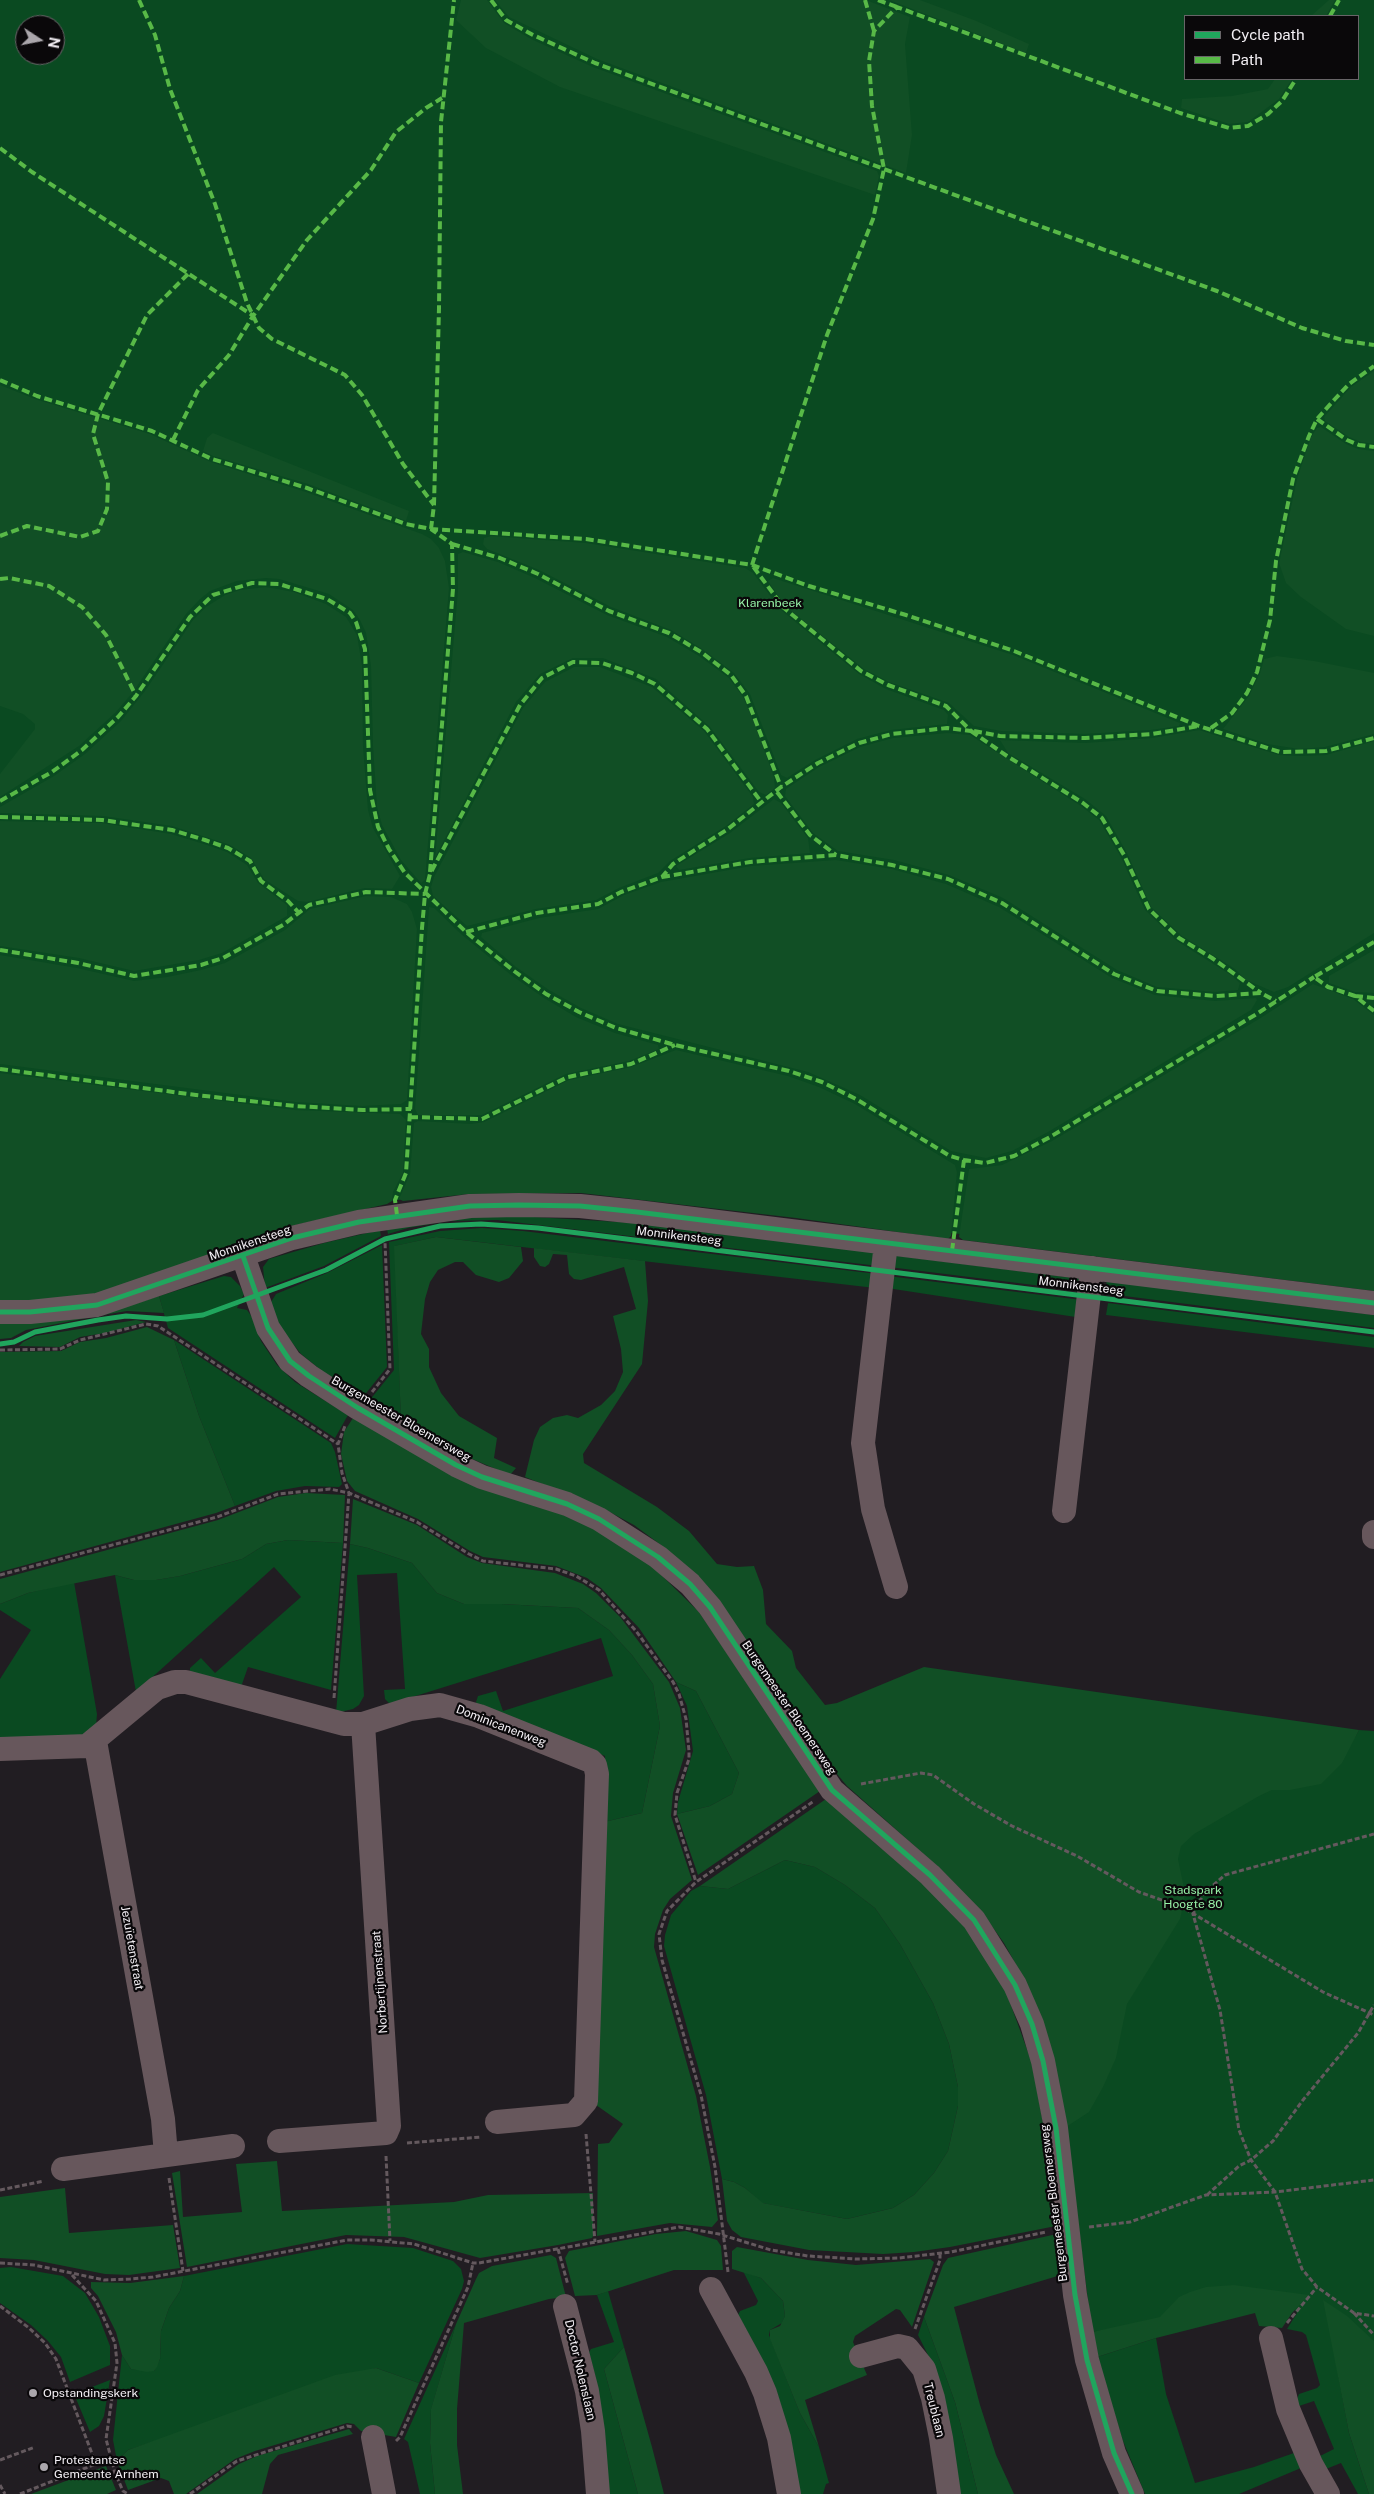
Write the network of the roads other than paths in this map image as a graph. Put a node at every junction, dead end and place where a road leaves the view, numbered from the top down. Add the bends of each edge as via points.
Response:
1 (886, 1244) junction
2 (243, 1256) junction
3 (1092, 1268) junction
4 (1374, 1303) edge
5 (0, 1312) edge
6 (1064, 1511) dead end
7 (1374, 1532) edge
8 (1374, 1537) edge
9 (896, 1587) dead end
10 (363, 1724) junction
11 (95, 1741) junction
12 (0, 1749) edge
13 (493, 2129) road end
14 (279, 2141) dead end
15 (233, 2146) dead end
16 (166, 2155) junction
17 (55, 2175) road end
18 (710, 2289) road end
19 (565, 2306) road end
20 (1271, 2338) road end
21 (861, 2356) dead end
22 (373, 2437) road end
23 (384, 2494) edge
24 (598, 2494) edge
25 (789, 2494) edge
26 (949, 2494) edge
27 (1132, 2494) edge
28 (1328, 2494) edge

1 - 2 street, Monnikensteeg via 590,1207 499,1205 470,1206 359,1222 292,1238
1 - 3 street, Monnikensteeg
1 - 9 street via 863,1443 873,1509
2 - 5 street, Monnikensteeg via 97,1305
2 - 27 street, Burgemeester Bloemersweg via 263,1316 281,1350 299,1369 358,1408 482,1478 567,1504 599,1519 658,1557 690,1584 710,1607 832,1790 930,1875 974,1920 1015,1985 1043,2061 1056,2128 1075,2295 1087,2360 1114,2453
3 - 4 street, Monnikensteeg
3 - 6 street, Monnikensteeg
7 - 8 street
10 - 11 street, Dominicanenweg via 344,1724 186,1682 174,1682 157,1688
10 - 13 street, Dominicanenweg via 410,1709 440,1705 479,1716 587,1759 596,1768 586,2101 574,2115
10 - 14 street, Norbertijnenstraat via 389,2126 386,2139
11 - 12 street, Dominicanenweg via 79,1748
11 - 16 street, Jezuïetenstraat via 163,2119
15 - 16 street
16 - 17 street
18 - 25 street via 765,2393 779,2438
19 - 24 street, Doctor Nolenslaan via 587,2391
20 - 28 street via 1288,2408 1311,2464
21 - 26 street, Treublaan via 898,2346 907,2348 924,2369 933,2398
22 - 23 street

